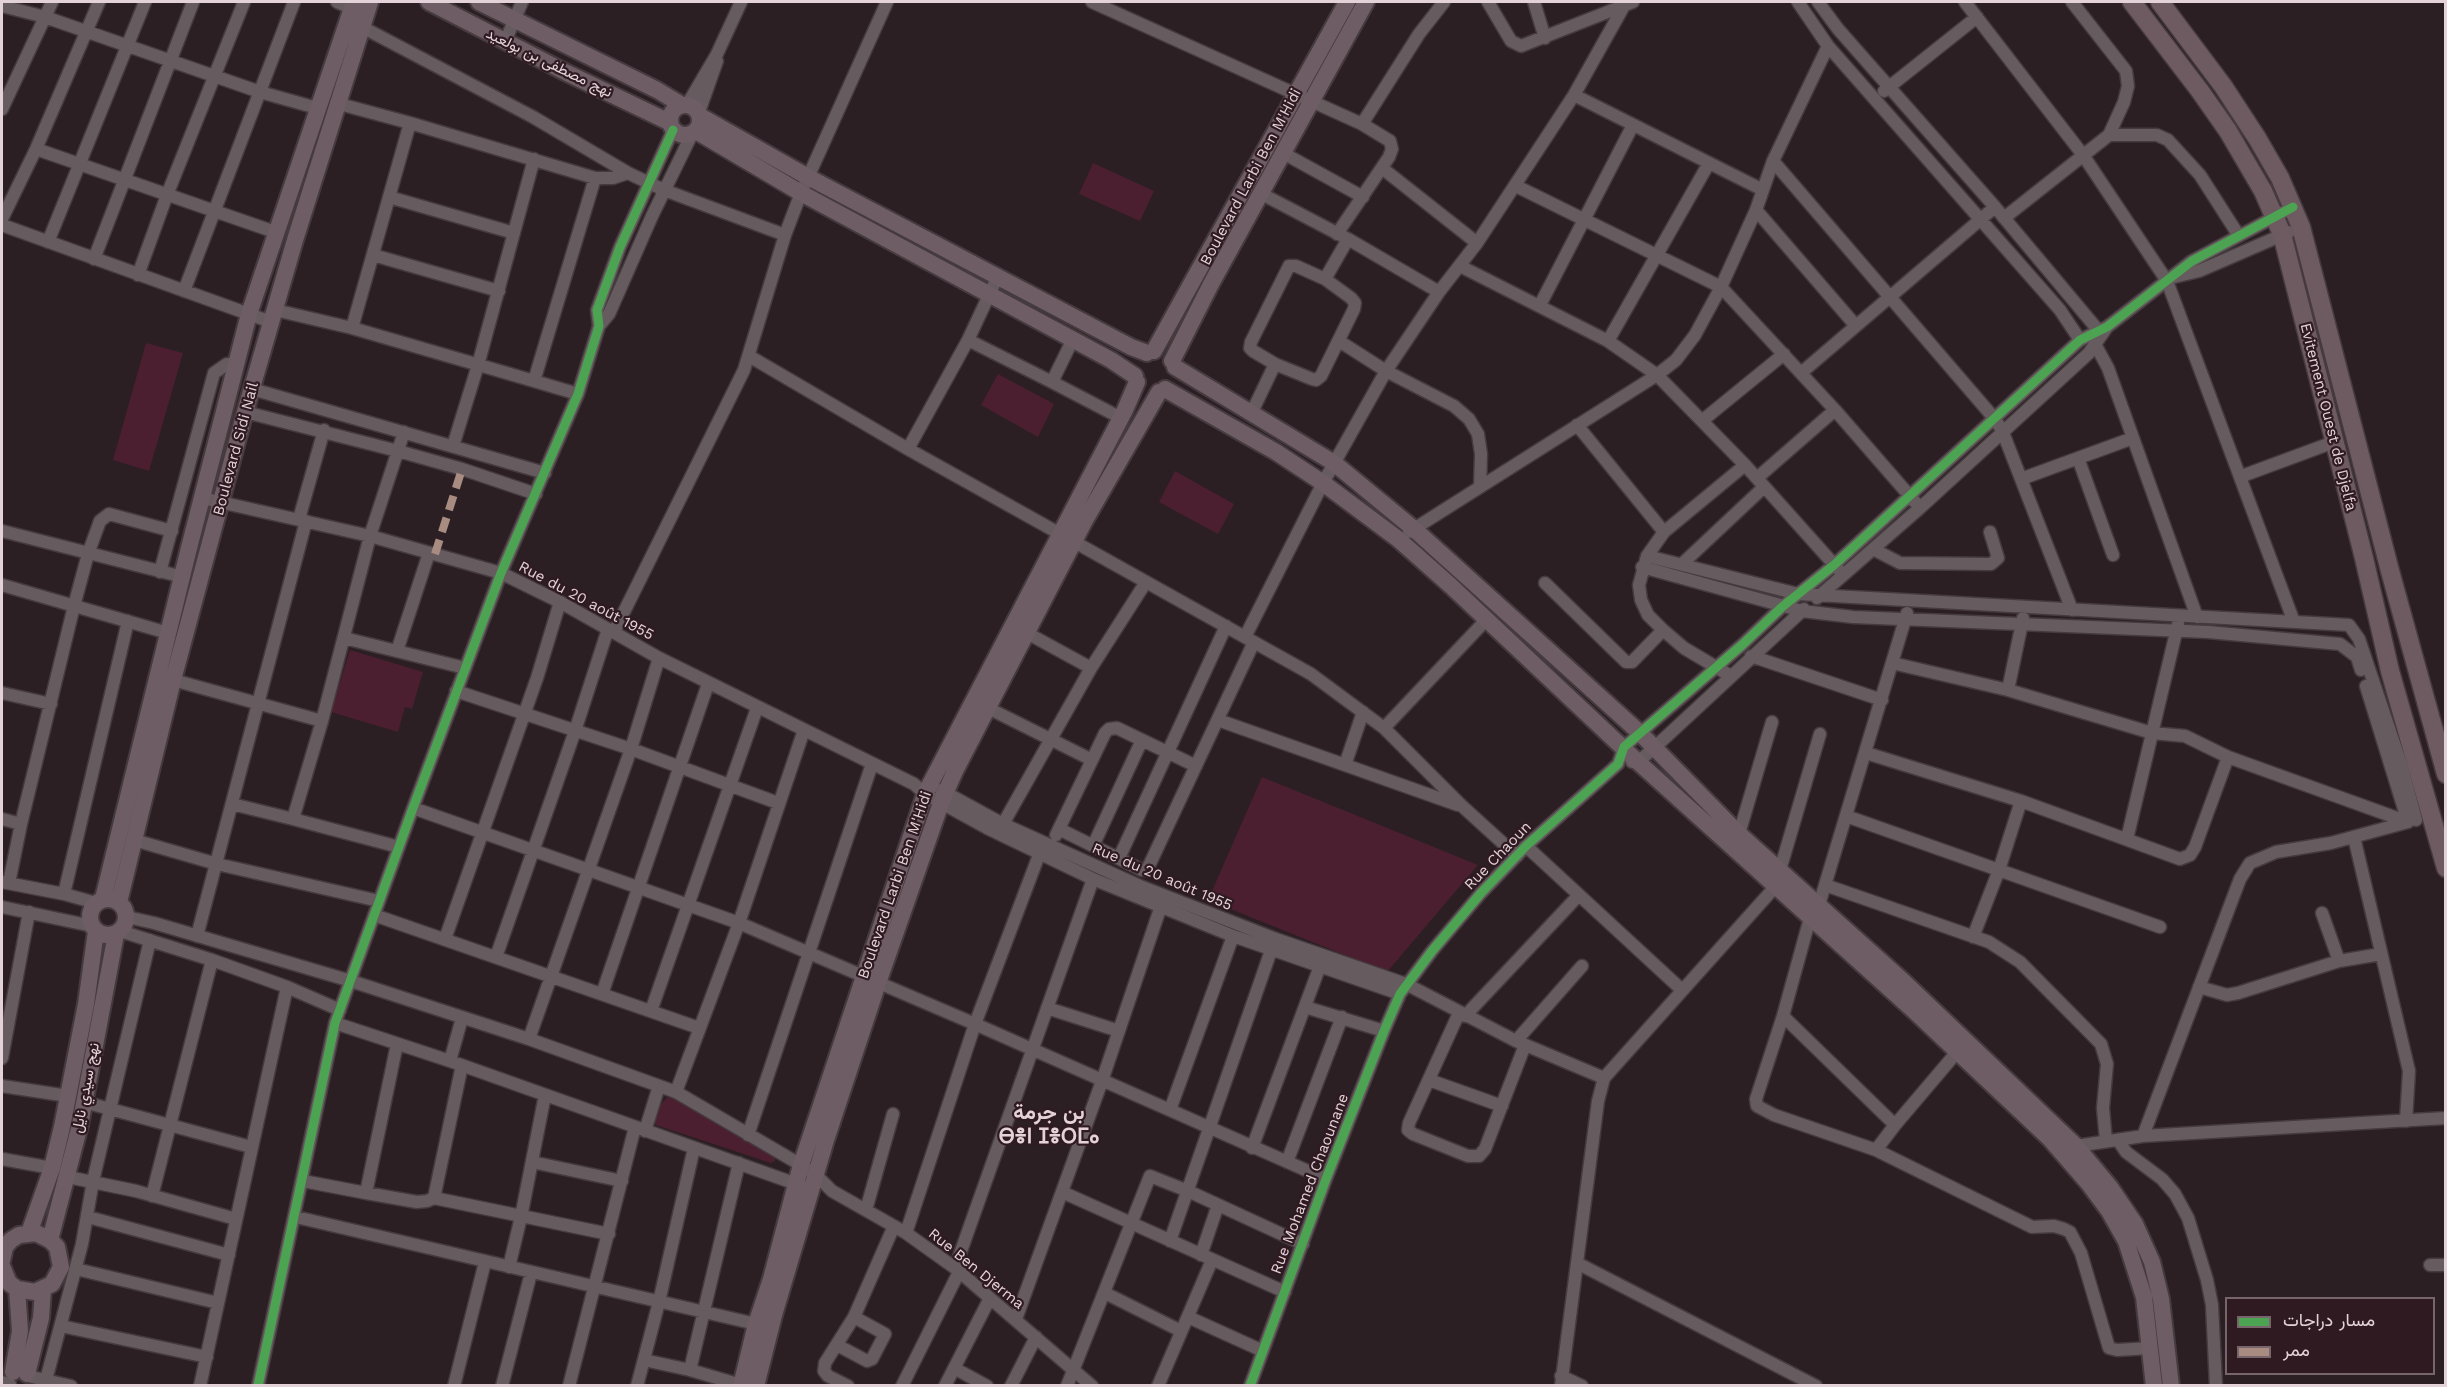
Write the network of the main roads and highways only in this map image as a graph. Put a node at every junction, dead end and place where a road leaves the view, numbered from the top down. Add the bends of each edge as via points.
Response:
1 (370, 2) edge
2 (429, 2) edge
3 (479, 2) edge
4 (1347, 2) edge
5 (1366, 2) edge
6 (2132, 2) edge
7 (2161, 2) edge
8 (347, 4) edge
9 (693, 117) junction
10 (671, 126) junction
11 (1151, 352) junction
12 (1173, 364) junction
13 (1136, 379) junction
14 (1162, 391) junction
15 (1067, 538) junction
16 (2445, 774) edge
17 (2445, 868) edge
18 (1777, 879) junction
19 (1815, 912) junction
20 (114, 914) junction
21 (94, 928) junction
22 (871, 980) junction
23 (807, 1183) junction
24 (29, 1233) junction
25 (50, 1240) junction
26 (2, 1261) edge
27 (2, 1266) edge
28 (17, 1288) junction
29 (43, 1290) junction
30 (15, 1378) edge
31 (741, 1385) edge
32 (756, 1386) edge
33 (2154, 1386) edge
34 (2171, 1386) edge

1 - 20 main road, Boulevard Sidi Nail via 336,103 245,412
2 - 10 main road, نهج مصطفى بن بولعيد
3 - 9 main road via 657,90
4 - 11 main road, Boulevard Larbi Ben M'Hidi
5 - 12 main road via 1260,193
6 - 17 highway, Evitement Ouest de Djelfa via 2228,131 2263,191 2282,234 2390,671 2418,820
7 - 16 highway via 2234,103 2280,178 2301,227
8 - 20 main road, Boulevard Sidi Nail via 235,364 168,633
9 - 10 main road, نهج مصطفى بن بولعيد via 682,135
9 - 10 main road via 674,109
9 - 11 main road via 1131,347
9 - 13 main road via 801,193 1073,339
11 - 12 main road via 1167,356
11 - 13 main road via 1138,360
12 - 14 main road via 1174,380
12 - 18 main road via 1334,463 1414,529 1640,733 1739,834
13 - 14 main road via 1146,390
13 - 15 main road, Boulevard Larbi Ben M'Hidi
14 - 15 main road
14 - 18 main road via 1266,447 1323,483 1398,539 1638,762
15 - 22 main road via 1027,633 944,798
15 - 22 main road, Boulevard Larbi Ben M'Hidi via 923,788
18 - 19 main road
19 - 33 main road via 2050,1140 2109,1211 2126,1241 2144,1297
19 - 34 main road via 1902,981 2076,1146 2110,1186 2136,1224 2152,1262 2161,1299
20 - 21 main road via 106,935
20 - 21 main road, نهج سيدي نايل via 90,916
20 - 25 main road, نهج سيدي نايل via 84,1102
21 - 24 main road, نهج سيدي نايل via 86,1004 68,1096 52,1168
22 - 23 main road
22 - 23 main road, Boulevard Larbi Ben M'Hidi via 801,1165
23 - 31 main road, Boulevard Larbi Ben M'Hidi via 756,1324
23 - 32 main road
24 - 25 main road
24 - 26 main road via 11,1240
25 - 29 main road via 57,1248 61,1267 52,1284
27 - 28 main road via 9,1283
28 - 29 main road
28 - 30 main road via 20,1331
29 - 30 main road via 41,1318

